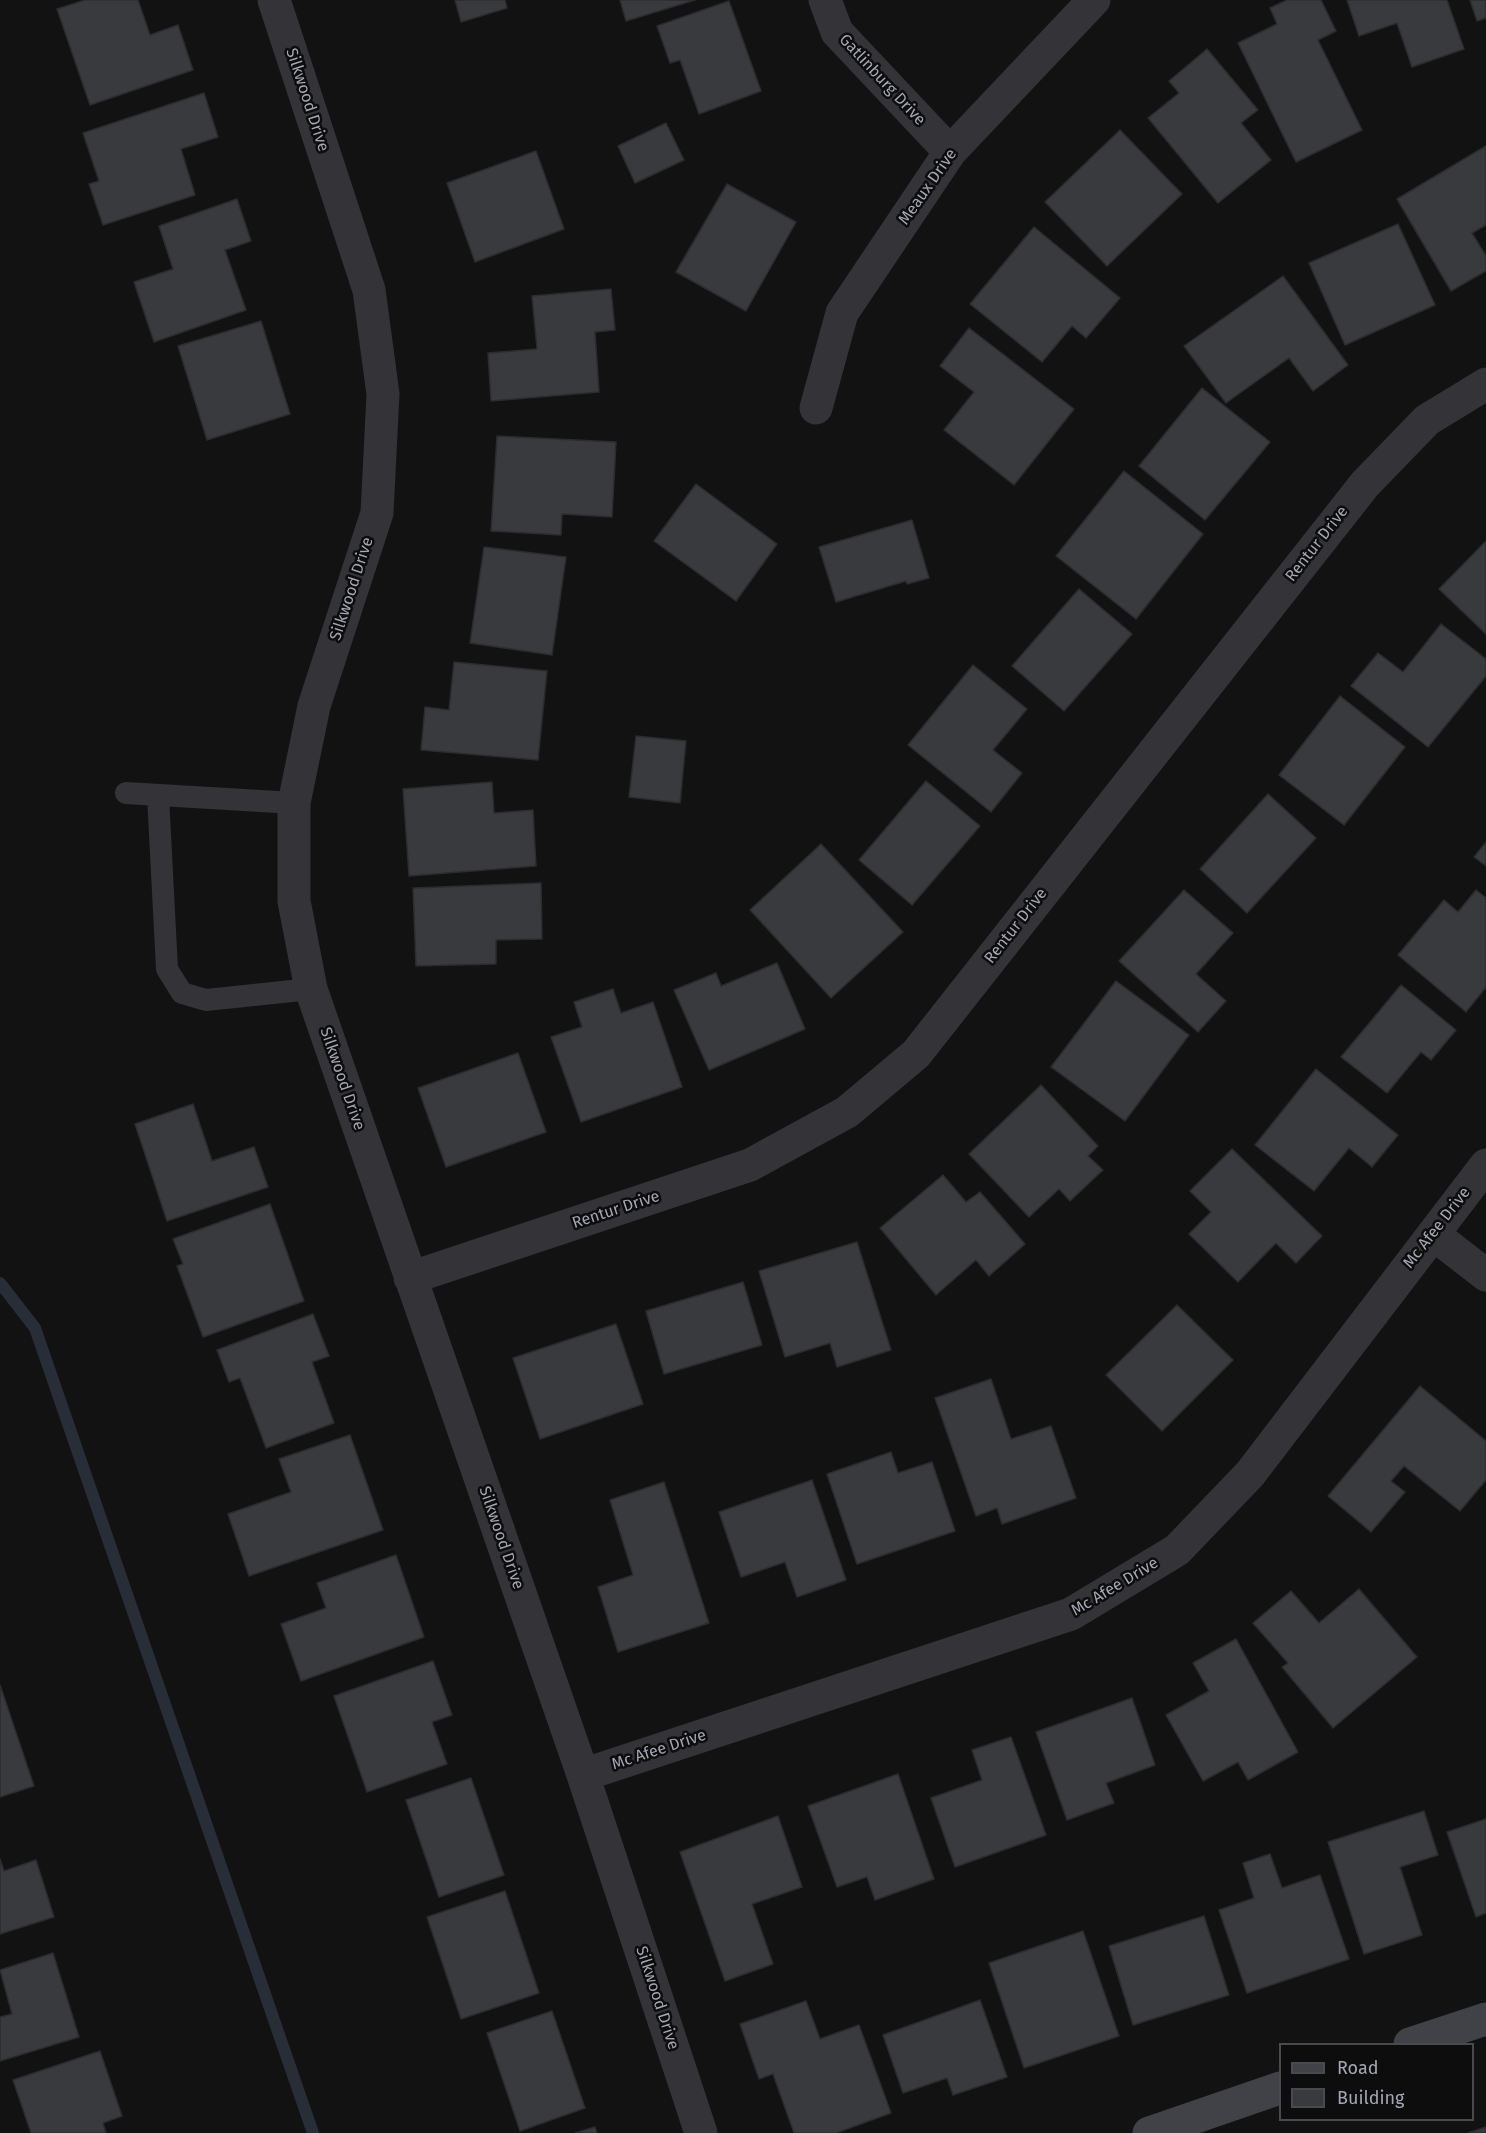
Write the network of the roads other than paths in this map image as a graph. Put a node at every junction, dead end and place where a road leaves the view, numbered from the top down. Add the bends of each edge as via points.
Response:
1 (274, 0) edge
2 (825, 0) edge
3 (1094, 0) edge
4 (950, 152) junction
5 (1486, 384) edge
6 (816, 408) dead end
7 (126, 793) dead end
8 (158, 796) junction
9 (294, 803) junction
10 (311, 989) junction
11 (1486, 1165) edge
12 (1433, 1234) junction
13 (1486, 1275) edge
14 (410, 1278) junction
15 (583, 1775) junction
16 (1486, 2019) edge
17 (1413, 2043) edge
18 (1279, 2089) edge
19 (701, 2133) edge
20 (1149, 2133) edge

1 - 9 street, Silkwood Drive via 369,290 383,394 377,513 314,706
2 - 4 street, Gatlinburg Drive via 837,32
3 - 4 street, Meaux Drive
4 - 6 street, Meaux Drive via 842,313
5 - 14 street, Rentur Drive via 1427,420 1365,484 916,1054 847,1112 750,1165
7 - 8 lane
8 - 9 lane
8 - 10 lane via 167,969 182,993 206,1000
9 - 10 street, Silkwood Drive via 294,902
10 - 14 street, Silkwood Drive
11 - 12 street, Mc Afee Drive
12 - 13 street
12 - 15 street, Mc Afee Drive via 1250,1474 1177,1550 1071,1614
14 - 15 street, Silkwood Drive
15 - 19 street, Silkwood Drive
16 - 17 street
18 - 20 street

